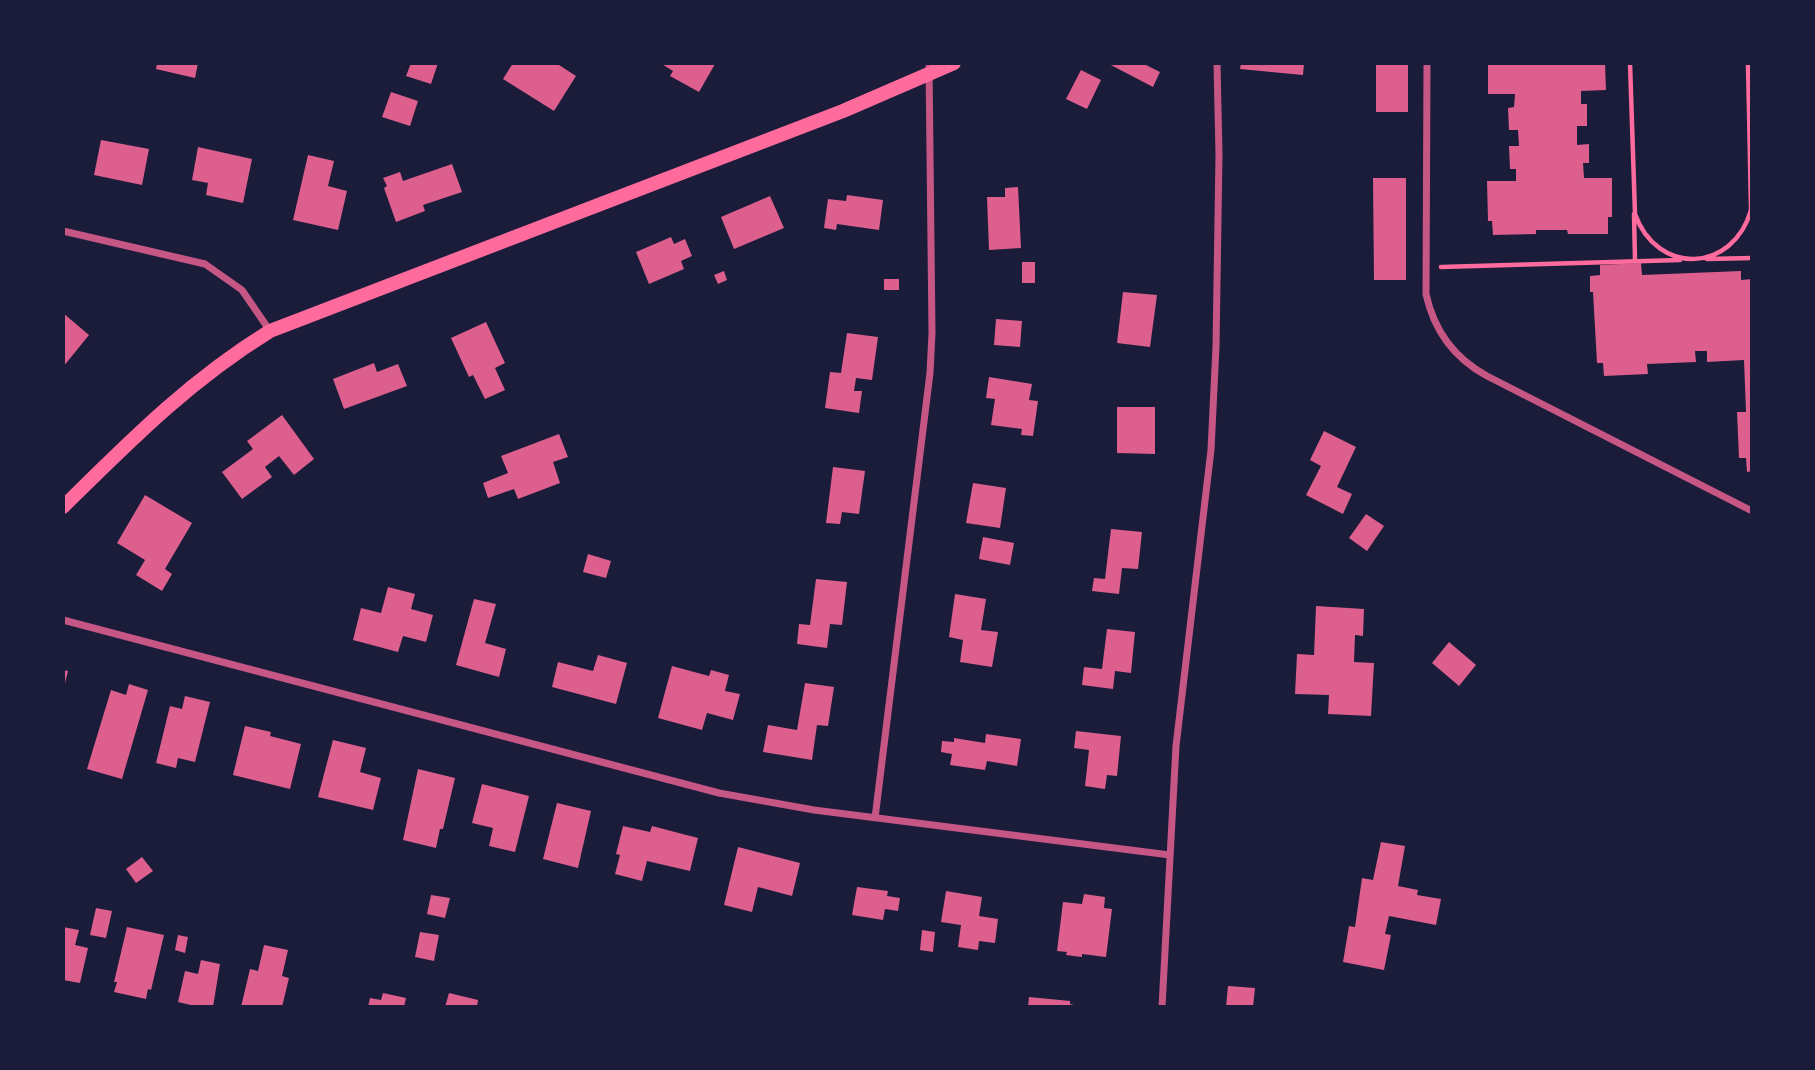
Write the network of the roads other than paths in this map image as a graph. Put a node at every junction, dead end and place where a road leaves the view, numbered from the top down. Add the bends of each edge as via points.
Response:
1 (954, 63) edge
2 (1217, 63) edge
3 (1427, 63) edge
4 (929, 69) edge
5 (63, 231) edge
6 (271, 331) junction
7 (63, 507) edge
8 (1752, 511) edge
9 (63, 620) edge
10 (874, 818) junction
11 (1170, 855) junction
12 (1162, 1007) edge

1 - 4 main road
2 - 11 street via 1217,334 1211,450 1176,746
3 - 8 street via 1426,294 1433,320 1452,350 1472,367
4 - 6 main road via 843,111
4 - 10 street via 930,373
5 - 6 street via 205,264 242,290
6 - 7 main road via 163,409
9 - 10 street via 719,793
10 - 11 street
11 - 12 street

